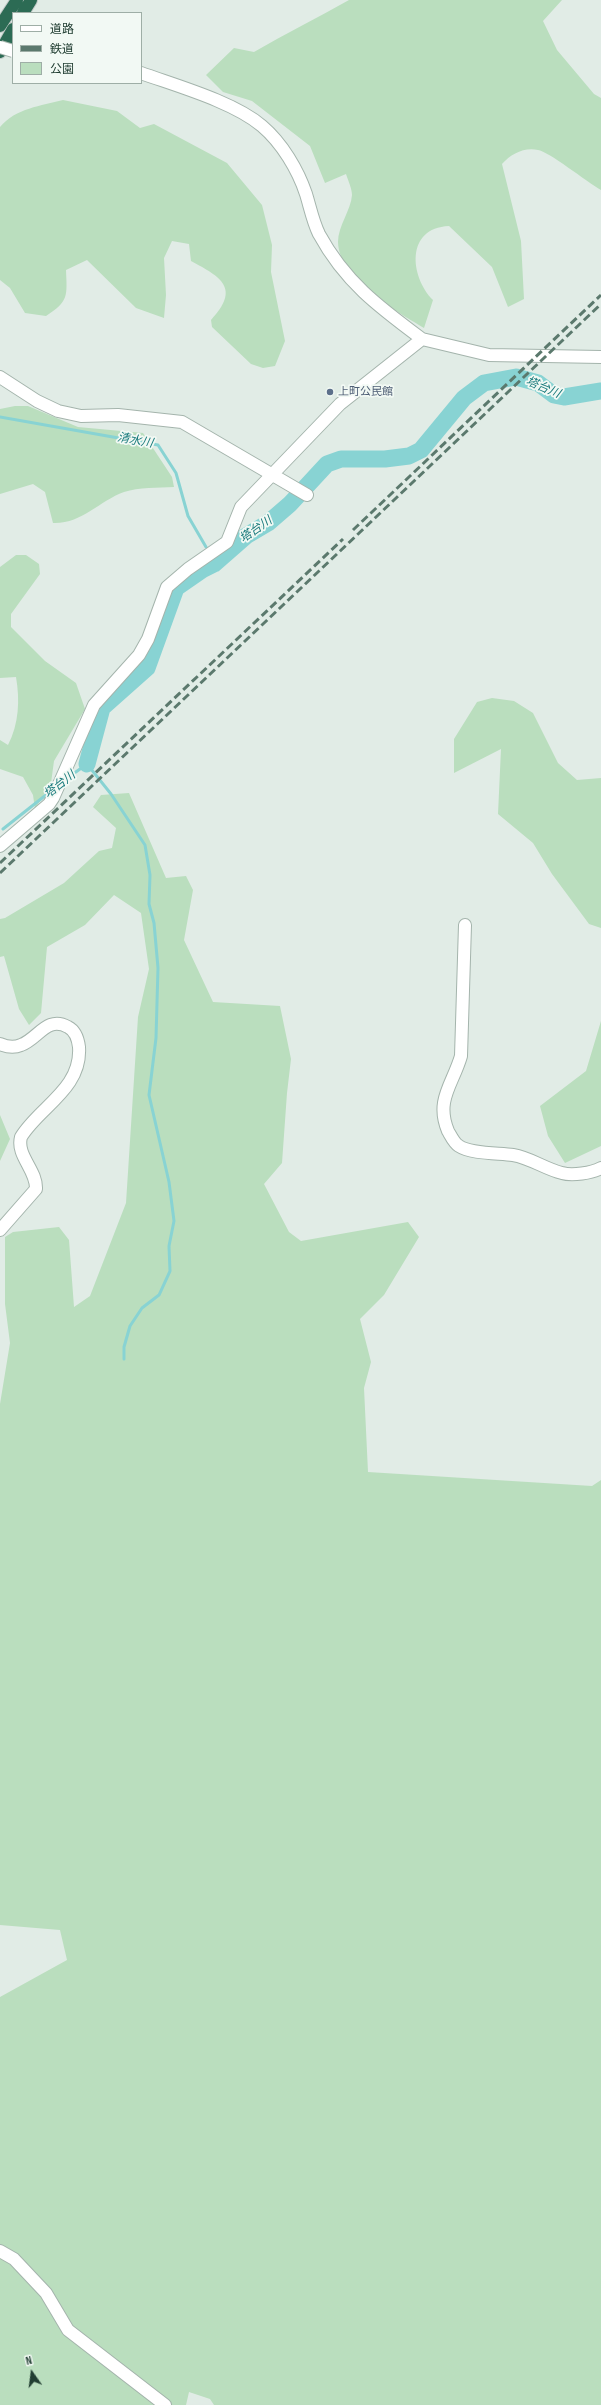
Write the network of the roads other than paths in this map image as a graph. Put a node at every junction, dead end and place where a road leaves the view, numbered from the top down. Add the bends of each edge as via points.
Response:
1 (17, 0) edge
2 (31, 0) edge
3 (24, 12) edge
4 (0, 26) edge
5 (12, 31) edge
6 (0, 48) edge
7 (12, 51) edge
8 (0, 52) edge
9 (142, 72) edge
10 (422, 338) junction
11 (601, 356) edge
12 (0, 376) edge
13 (274, 474) junction
14 (302, 492) dead end
15 (0, 846) edge
16 (465, 925) dead end
17 (0, 1044) edge
18 (601, 1168) edge
19 (0, 1230) edge
20 (0, 2252) edge
21 (166, 2405) edge

1 - 4 highway
2 - 3 highway
5 - 8 highway
6 - 7 street, bridge
9 - 10 street via 235,109 261,126 292,163 306,193 319,233 337,265 362,293
10 - 11 street via 489,355
10 - 13 street via 340,404
12 - 13 street via 37,401 58,411 81,416 118,415 182,422
13 - 14 street
13 - 15 street via 242,507 227,542 167,587 144,646 94,705 53,798
16 - 18 street via 461,1056 445,1092 443,1105 445,1119 453,1139 458,1146 468,1150 514,1155 562,1174
17 - 19 street via 11,1047 21,1045 44,1027 58,1023 74,1032 79,1054 64,1090 21,1137 20,1147 35,1175 36,1189
20 - 21 street via 14,2259 46,2293 68,2330

